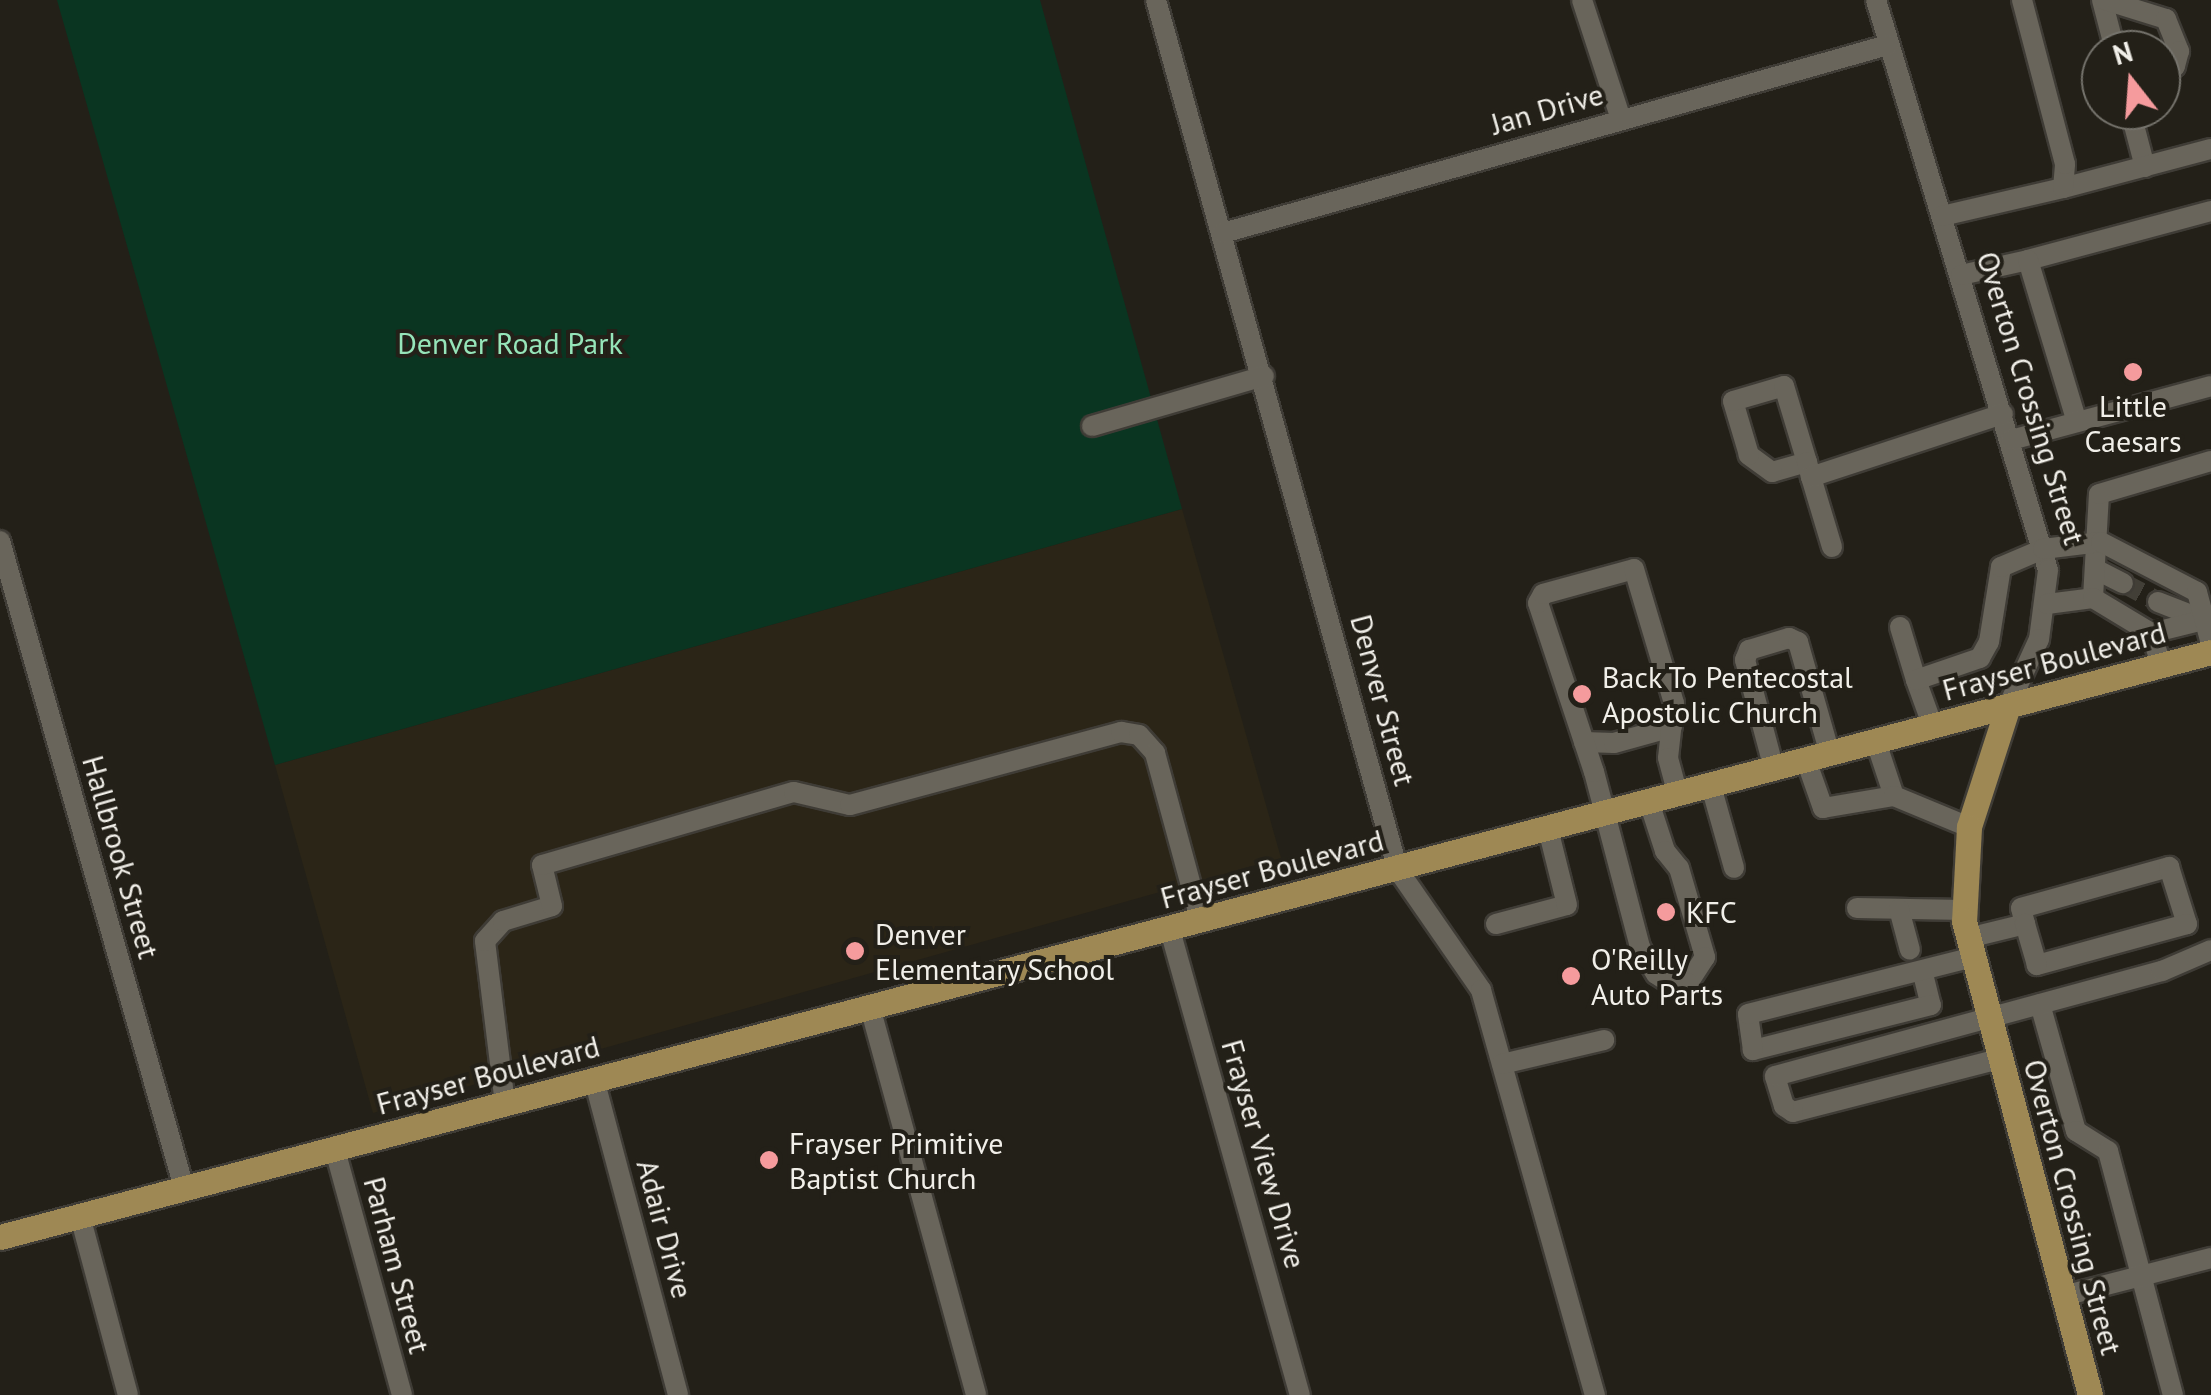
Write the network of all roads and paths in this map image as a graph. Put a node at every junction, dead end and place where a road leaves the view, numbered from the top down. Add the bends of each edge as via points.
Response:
1 (1156, 0) edge
2 (1582, 0) edge
3 (1876, 0) edge
4 (2022, 0) edge
5 (2104, 0) edge
6 (2111, 30) edge
7 (2170, 30) edge
8 (1888, 45) junction
9 (1621, 119) junction
10 (2135, 130) edge
11 (2211, 150) edge
12 (2145, 167) junction
13 (2063, 188) junction
14 (2211, 211) edge
15 (1942, 216) junction
16 (1222, 233) junction
17 (2028, 260) junction
18 (1960, 275) junction
19 (1264, 376) junction
20 (2211, 386) edge
21 (2002, 414) junction
22 (2077, 422) junction
23 (1092, 426) dead end
24 (2011, 440) junction
25 (2211, 461) edge
26 (1809, 469) junction
27 (0, 542) edge
28 (2100, 542) junction
29 (1832, 547) dead end
30 (2043, 549) junction
31 (2097, 570) junction
32 (2123, 583) tunnel mouth
33 (2093, 598) junction
34 (2158, 602) tunnel mouth
35 (2047, 604) junction
36 (2204, 620) junction
37 (1900, 627) dead end
38 (2151, 633) junction
39 (2211, 648) edge
40 (2162, 666) junction
41 (1916, 680) junction
42 (2007, 709) junction
43 (1672, 726) junction
44 (1933, 727) junction
45 (1584, 742) junction
46 (1876, 742) junction
47 (1818, 757) junction
48 (1774, 769) junction
49 (1711, 786) junction
50 (1678, 795) junction
51 (1894, 796) junction
52 (1649, 802) junction
53 (1603, 815) junction
54 (1969, 826) junction
55 (1548, 829) junction
56 (1734, 868) dead end
57 (1398, 870) junction
58 (1857, 908) dead end
59 (1899, 909) junction
60 (1964, 910) junction
61 (1200, 922) junction
62 (1496, 924) dead end
63 (2025, 924) junction
64 (1170, 930) junction
65 (1971, 948) junction
66 (1910, 950) dead end
67 (2211, 950) edge
68 (1923, 974) junction
69 (2040, 1004) junction
70 (870, 1007) junction
71 (1988, 1017) junction
72 (1604, 1040) dead end
73 (1999, 1059) junction
74 (1502, 1064) junction
75 (594, 1079) junction
76 (505, 1104) junction
77 (336, 1150) junction
78 (184, 1188) junction
79 (80, 1216) junction
80 (0, 1236) edge
81 (2211, 1258) edge
82 (2143, 1276) junction
83 (2063, 1296) junction
84 (128, 1395) edge
85 (402, 1395) edge
86 (678, 1395) edge
87 (976, 1395) edge
88 (1300, 1395) edge
89 (1594, 1395) edge
90 (2090, 1395) edge
91 (2172, 1395) edge

1 - 16 street, Denver Street
2 - 9 street
3 - 8 street, Overton Crossing Street
4 - 13 street via 2066,164
5 - 6 street
5 - 7 street via 2166,19
8 - 9 street, Jan Drive
8 - 15 street, Overton Crossing Street
9 - 16 street, Jan Drive
10 - 12 street
11 - 12 street
12 - 13 street
13 - 15 street
14 - 17 street
15 - 18 street, Overton Crossing Street
16 - 19 street, Denver Street
17 - 18 street
17 - 22 street
18 - 21 street, Overton Crossing Street
19 - 23 street
19 - 57 street, Denver Street
20 - 22 street
21 - 24 street, Overton Crossing Street
21 - 26 street
22 - 24 street
24 - 30 street, Overton Crossing Street
25 - 28 street via 2099,494
26 - 26 street via 1784,386 1734,401 1749,455 1772,472
26 - 29 street
27 - 78 street, Hallbrook Street
28 - 30 street
28 - 31 street
28 - 36 street via 2197,592
30 - 35 street, Overton Crossing Street
30 - 41 street via 2000,567 1989,642 1980,658
31 - 32 street
31 - 33 street
33 - 35 street
33 - 38 street
34 - 36 street
35 - 42 street, Overton Crossing Street via 2039,640
36 - 38 street
36 - 39 street
37 - 41 street
38 - 40 street
39 - 40 main road, Frayser Boulevard
40 - 42 main road, Frayser Boulevard
41 - 44 street
42 - 44 main road, Frayser Boulevard
42 - 54 main road, Overton Crossing Street
43 - 45 street via 1614,743
43 - 45 street via 1674,704 1634,569 1622,568 1543,594 1538,603
43 - 50 street via 1668,758
44 - 46 main road, Frayser Boulevard
45 - 53 street
46 - 47 main road, Frayser Boulevard
46 - 51 street
47 - 48 main road, Frayser Boulevard
47 - 48 street via 1798,642 1788,638 1749,650 1745,660
47 - 51 street via 1823,808
48 - 49 main road, Frayser Boulevard
49 - 50 main road, Frayser Boulevard
49 - 56 street
50 - 52 main road, Frayser Boulevard
51 - 54 street
52 - 53 main road, Frayser Boulevard
52 - 53 street via 1660,839 1679,868 1705,957 1688,984 1674,986 1656,974 1640,947
53 - 55 main road, Frayser Boulevard
54 - 60 main road, Overton Crossing Street
55 - 57 main road, Frayser Boulevard
55 - 62 street via 1567,905
57 - 61 main road, Frayser Boulevard
57 - 74 street, Denver Street via 1481,990
58 - 59 street
59 - 60 street
59 - 66 street
60 - 65 main road, Overton Crossing Street
61 - 64 main road, Frayser Boulevard
61 - 76 street via 1155,753 1139,735 1121,732 850,805 794,792 542,865 552,906 503,921 486,940
63 - 63 street via 2021,908 2169,867 2187,924 2037,965
63 - 65 street
64 - 70 main road, Frayser Boulevard
64 - 88 street, Frayser View Drive
65 - 68 street
65 - 71 main road, Overton Crossing Street
67 - 69 street via 2162,971
68 - 68 street via 1748,1014 1744,1023 1753,1050 1931,1005
69 - 71 street
69 - 82 street via 2076,1131 2108,1150
70 - 75 main road, Frayser Boulevard
70 - 87 street
71 - 73 main road, Overton Crossing Street
71 - 73 street via 1794,1069 1775,1076 1777,1090 1793,1112
72 - 74 street
73 - 83 main road, Overton Crossing Street
74 - 89 street, Denver Street
75 - 76 main road, Frayser Boulevard
75 - 86 street, Adair Drive
76 - 77 main road, Frayser Boulevard
77 - 78 main road, Frayser Boulevard
77 - 85 street, Parham Street
78 - 79 main road, Frayser Boulevard
79 - 80 main road, Frayser Boulevard
79 - 84 street
81 - 82 street
82 - 83 street
82 - 91 street
83 - 90 main road, Overton Crossing Street

